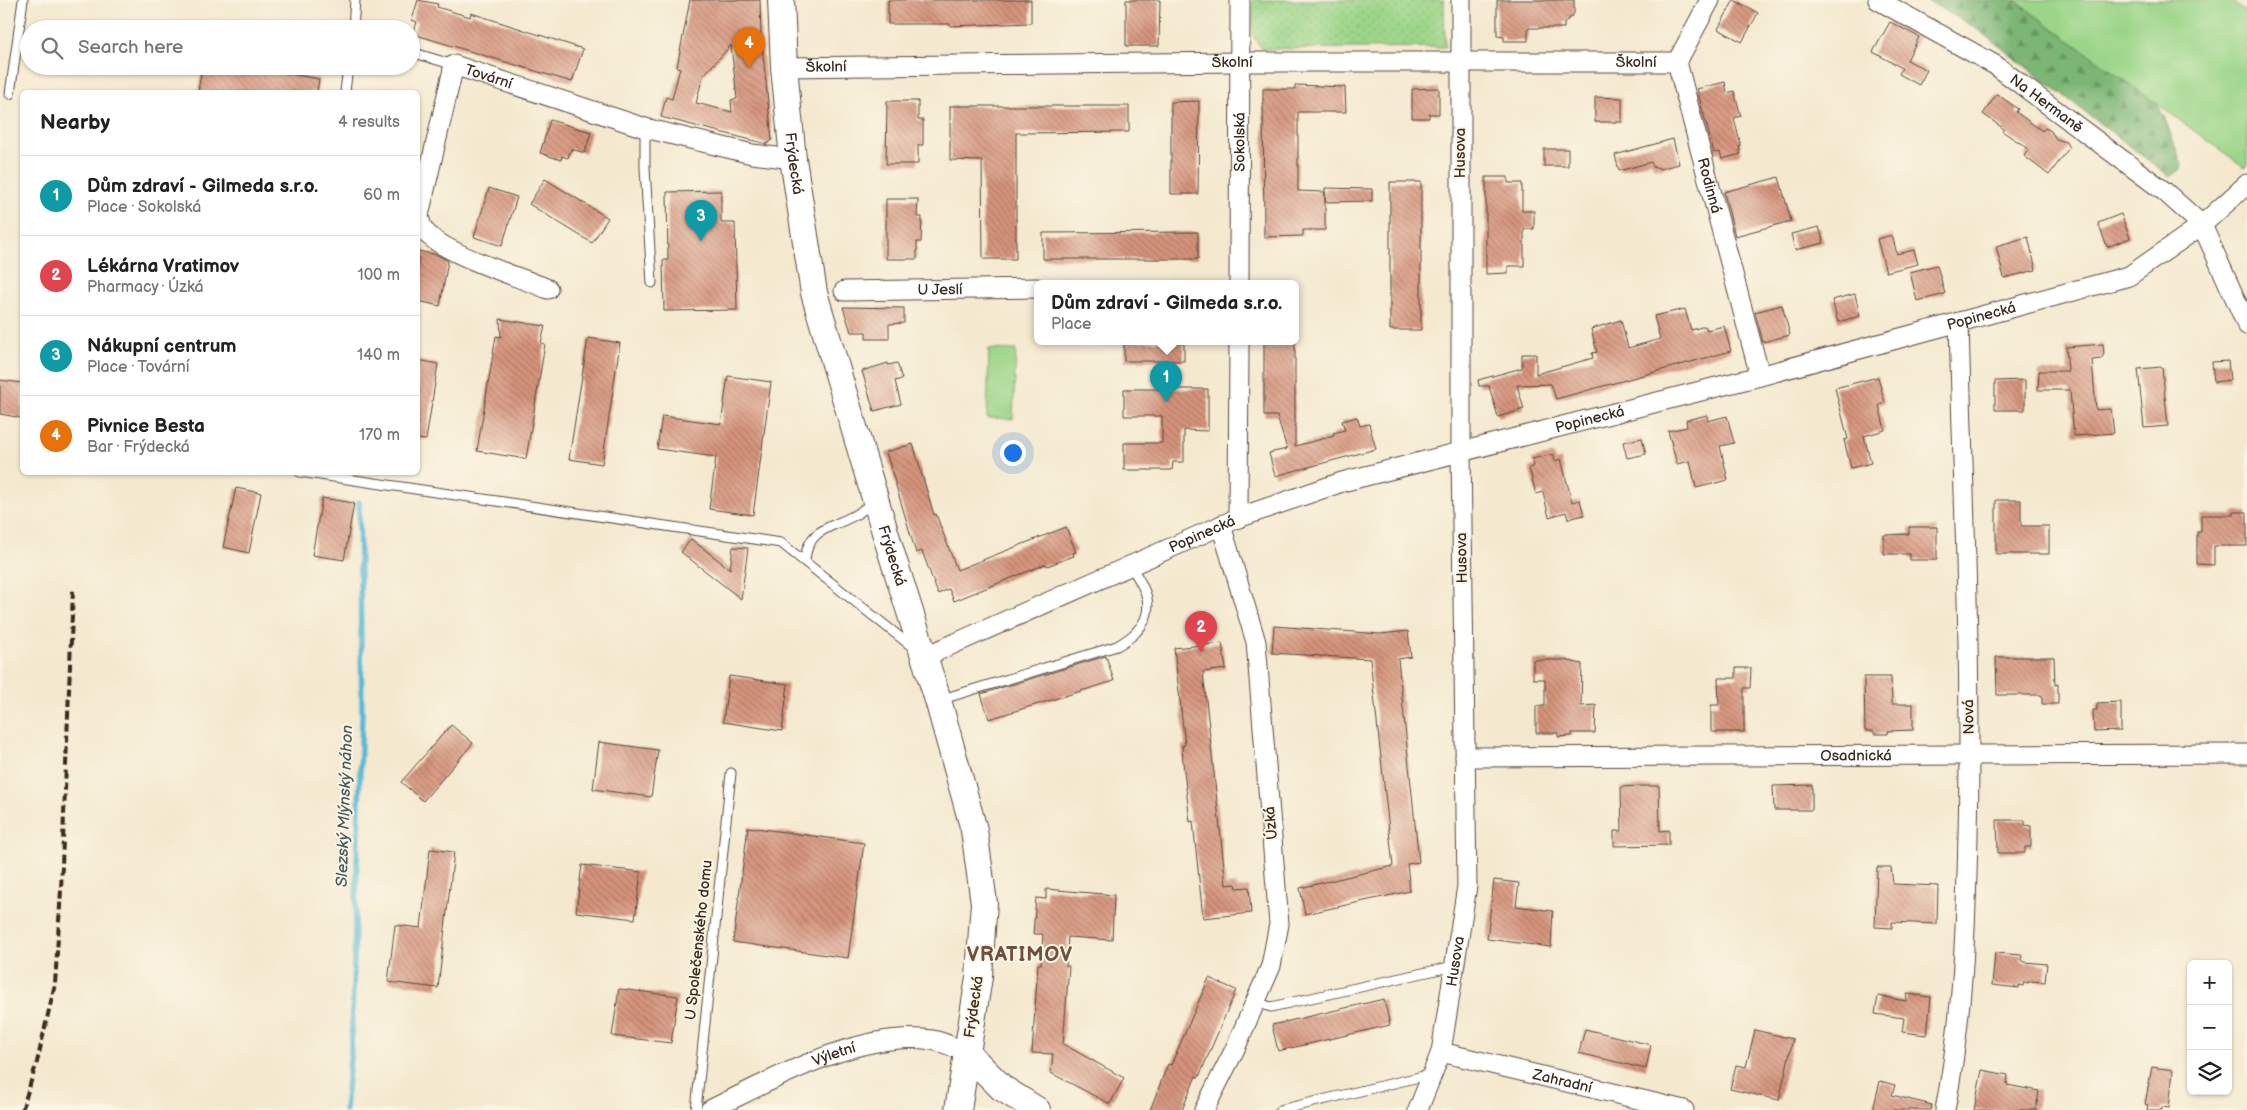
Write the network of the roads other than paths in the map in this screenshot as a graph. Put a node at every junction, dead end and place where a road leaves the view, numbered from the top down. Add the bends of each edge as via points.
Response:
1 (23, 0) edge
2 (355, 0) edge
3 (782, 0) edge
4 (1240, 0) edge
5 (1460, 0) edge
6 (1710, 0) edge
7 (1878, 0) edge
8 (20, 20) edge
9 (354, 20) edge
10 (20, 22) edge
11 (420, 55) edge
12 (1239, 62) junction
13 (1459, 62) junction
14 (1677, 62) junction
15 (454, 65) junction
16 (784, 67) junction
17 (347, 75) edge
18 (345, 90) edge
19 (10, 94) dead end
20 (645, 128) junction
21 (793, 159) junction
22 (2247, 184) edge
23 (420, 211) edge
24 (420, 218) edge
25 (2202, 225) junction
26 (1239, 280) edge
27 (652, 283) dead end
28 (1034, 288) edge
29 (548, 289) dead end
30 (844, 291) dead end
31 (1959, 322) junction
32 (2247, 324) edge
33 (1238, 345) edge
34 (1760, 376) junction
35 (1461, 452) junction
36 (320, 475) edge
37 (876, 500) junction
38 (1229, 521) junction
39 (805, 560) junction
40 (1130, 565) junction
41 (924, 657) junction
42 (938, 700) junction
43 (2247, 754) edge
44 (1970, 755) junction
45 (1465, 757) junction
46 (731, 773) dead end
47 (1454, 966) junction
48 (1255, 1002) junction
49 (1440, 1052) junction
50 (967, 1053) junction
51 (1432, 1074) junction
52 (696, 1110) edge
53 (710, 1110) edge
54 (958, 1110) edge
55 (1036, 1110) edge
56 (1204, 1110) edge
57 (1280, 1110) edge
58 (1418, 1110) edge
59 (1684, 1110) edge
60 (1945, 1110) edge

1 - 8 lane
2 - 9 lane
3 - 16 main road, Frýdecká
4 - 12 street, Sokolská
5 - 13 street, Husova
6 - 14 street
7 - 25 street, Na Hermaně via 1995,66 2164,191
10 - 19 lane
11 - 15 lane
12 - 13 street, Školní
12 - 16 street, Školní
12 - 26 street, Sokolská
13 - 14 street, Školní
13 - 35 street, Husova
14 - 34 street, Rodinná
15 - 20 street, Tovární
15 - 23 street, Tovární
16 - 21 main road, Frýdecká
17 - 18 lane
20 - 21 street, Tovární via 752,154
20 - 27 lane
21 - 37 main road, Frýdecká via 814,293
22 - 25 street, Popinecká
24 - 29 street, Tovární via 423,229 434,240 453,251
25 - 31 street, Popinecká via 2129,276
25 - 32 street
28 - 30 street, U Jeslí
31 - 34 street, Popinecká
31 - 44 street, Nová
33 - 38 street
34 - 35 street, Popinecká
35 - 38 street, Popinecká via 1342,482
35 - 45 street, Husova
36 - 39 lane via 781,543
37 - 39 lane via 857,514 820,530 806,546
37 - 41 main road, Frýdecká
38 - 40 street, Popinecká
38 - 48 street, Úzká via 1256,642 1279,924 1271,966
39 - 41 lane
40 - 41 street, Popinecká
40 - 42 lane via 1149,602 1137,632 1117,646
41 - 42 main road, Frýdecká
42 - 50 main road, Frýdecká via 974,830 984,903 980,977
43 - 44 street, Osadnická
44 - 45 street, Osadnická
44 - 60 street, Nová via 1965,951 1956,1054
45 - 47 street, Husova via 1467,886
46 - 52 lane, U Společenského domu
47 - 48 lane via 1271,1007
47 - 49 street, Husova
48 - 56 street, Úzká
49 - 51 street, Husova
49 - 59 street, Zahradní
50 - 53 street, Výletní via 932,1040 857,1046 803,1066
50 - 54 main road, Frýdecká
50 - 55 main road via 1002,1088
51 - 57 lane
51 - 58 street, Husova

